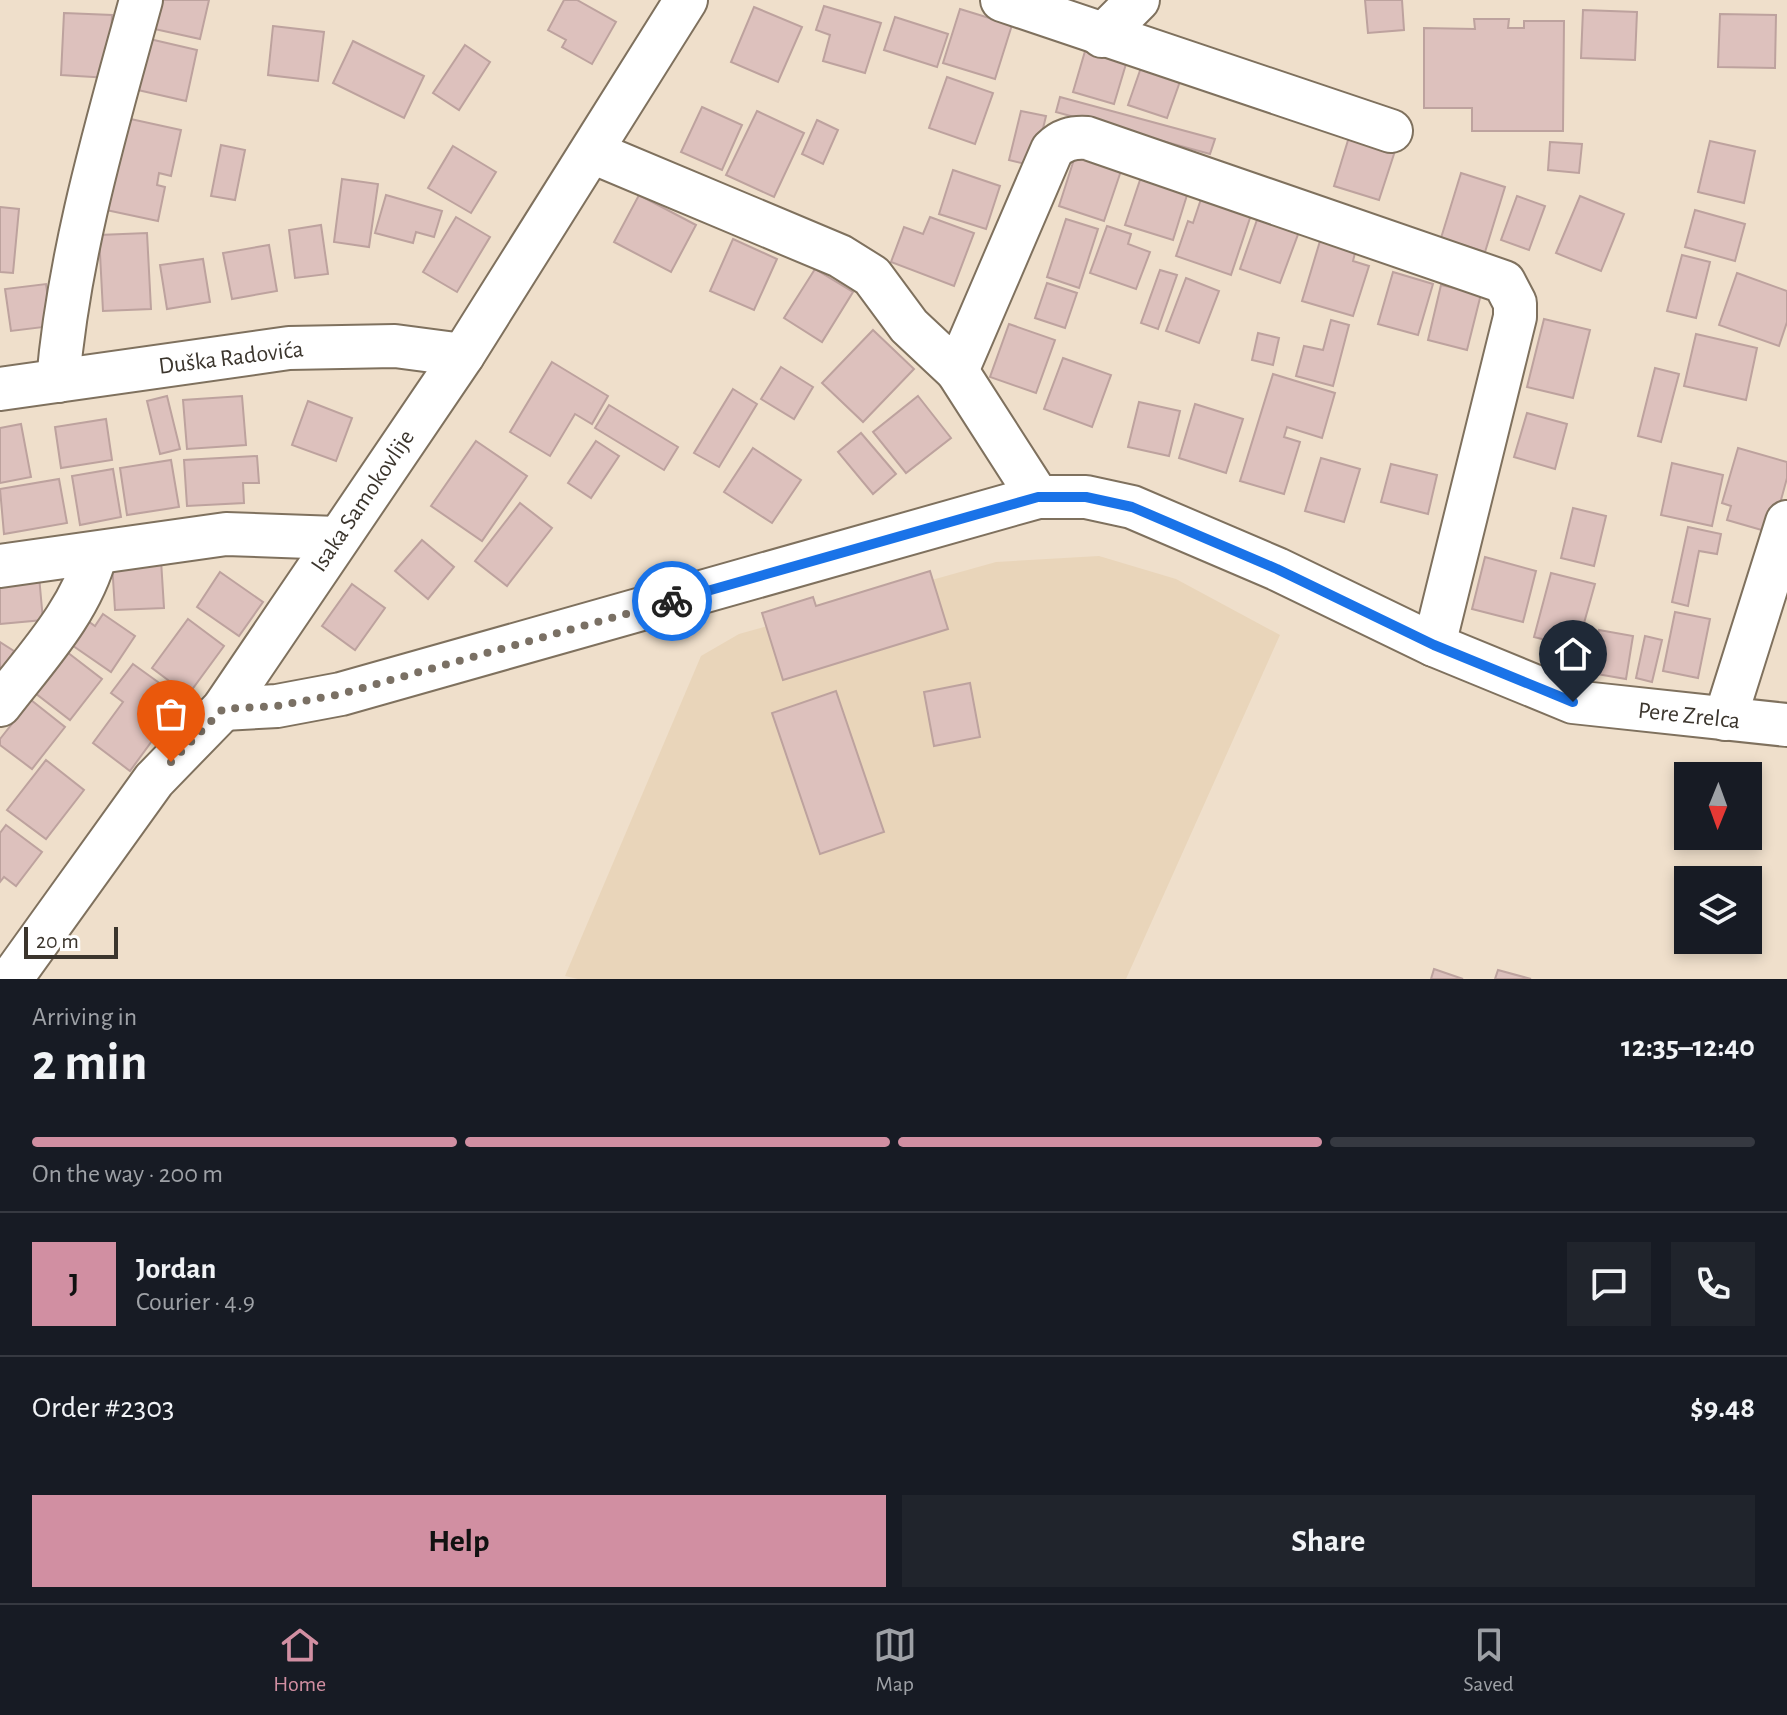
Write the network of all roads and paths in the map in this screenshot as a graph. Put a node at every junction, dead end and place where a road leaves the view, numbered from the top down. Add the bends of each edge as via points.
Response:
1 (141, 0) edge
2 (686, 0) edge
3 (1002, 0) edge
4 (1138, 0) edge
5 (1102, 36) junction
6 (1391, 131) dead end
7 (592, 152) junction
8 (463, 355) junction
9 (957, 371) junction
10 (58, 381) junction
11 (0, 389) edge
12 (1038, 497) junction
13 (1787, 522) edge
14 (337, 538) junction
15 (96, 553) junction
16 (0, 566) edge
17 (1434, 645) junction
18 (0, 705) edge
19 (223, 709) junction
20 (1725, 719) junction
21 (1787, 725) edge
22 (11, 979) edge

1 - 10 street via 101,147 64,316
2 - 7 street, Isaka Samokovlije
3 - 5 street
4 - 5 street
5 - 6 street
7 - 8 street, Isaka Samokovlije
7 - 9 street via 840,256 872,276 909,326
8 - 10 street, Duška Radovića via 395,346 289,348
8 - 14 street, Isaka Samokovlije
9 - 12 street
9 - 17 street via 1052,150 1077,137 1504,282 1515,303 1515,317
10 - 11 street, Duška Radovića
12 - 17 street, Pere Zrelca via 1086,497 1132,507
12 - 19 street, Pere Zrelca via 341,694
13 - 20 street
14 - 15 street via 226,534
14 - 19 street, Isaka Samokovlije
15 - 16 street
15 - 18 street via 89,580
17 - 20 street, Pere Zrelca via 1573,702
19 - 22 street, Isaka Samokovlije via 154,780
20 - 21 street, Pere Zrelca

